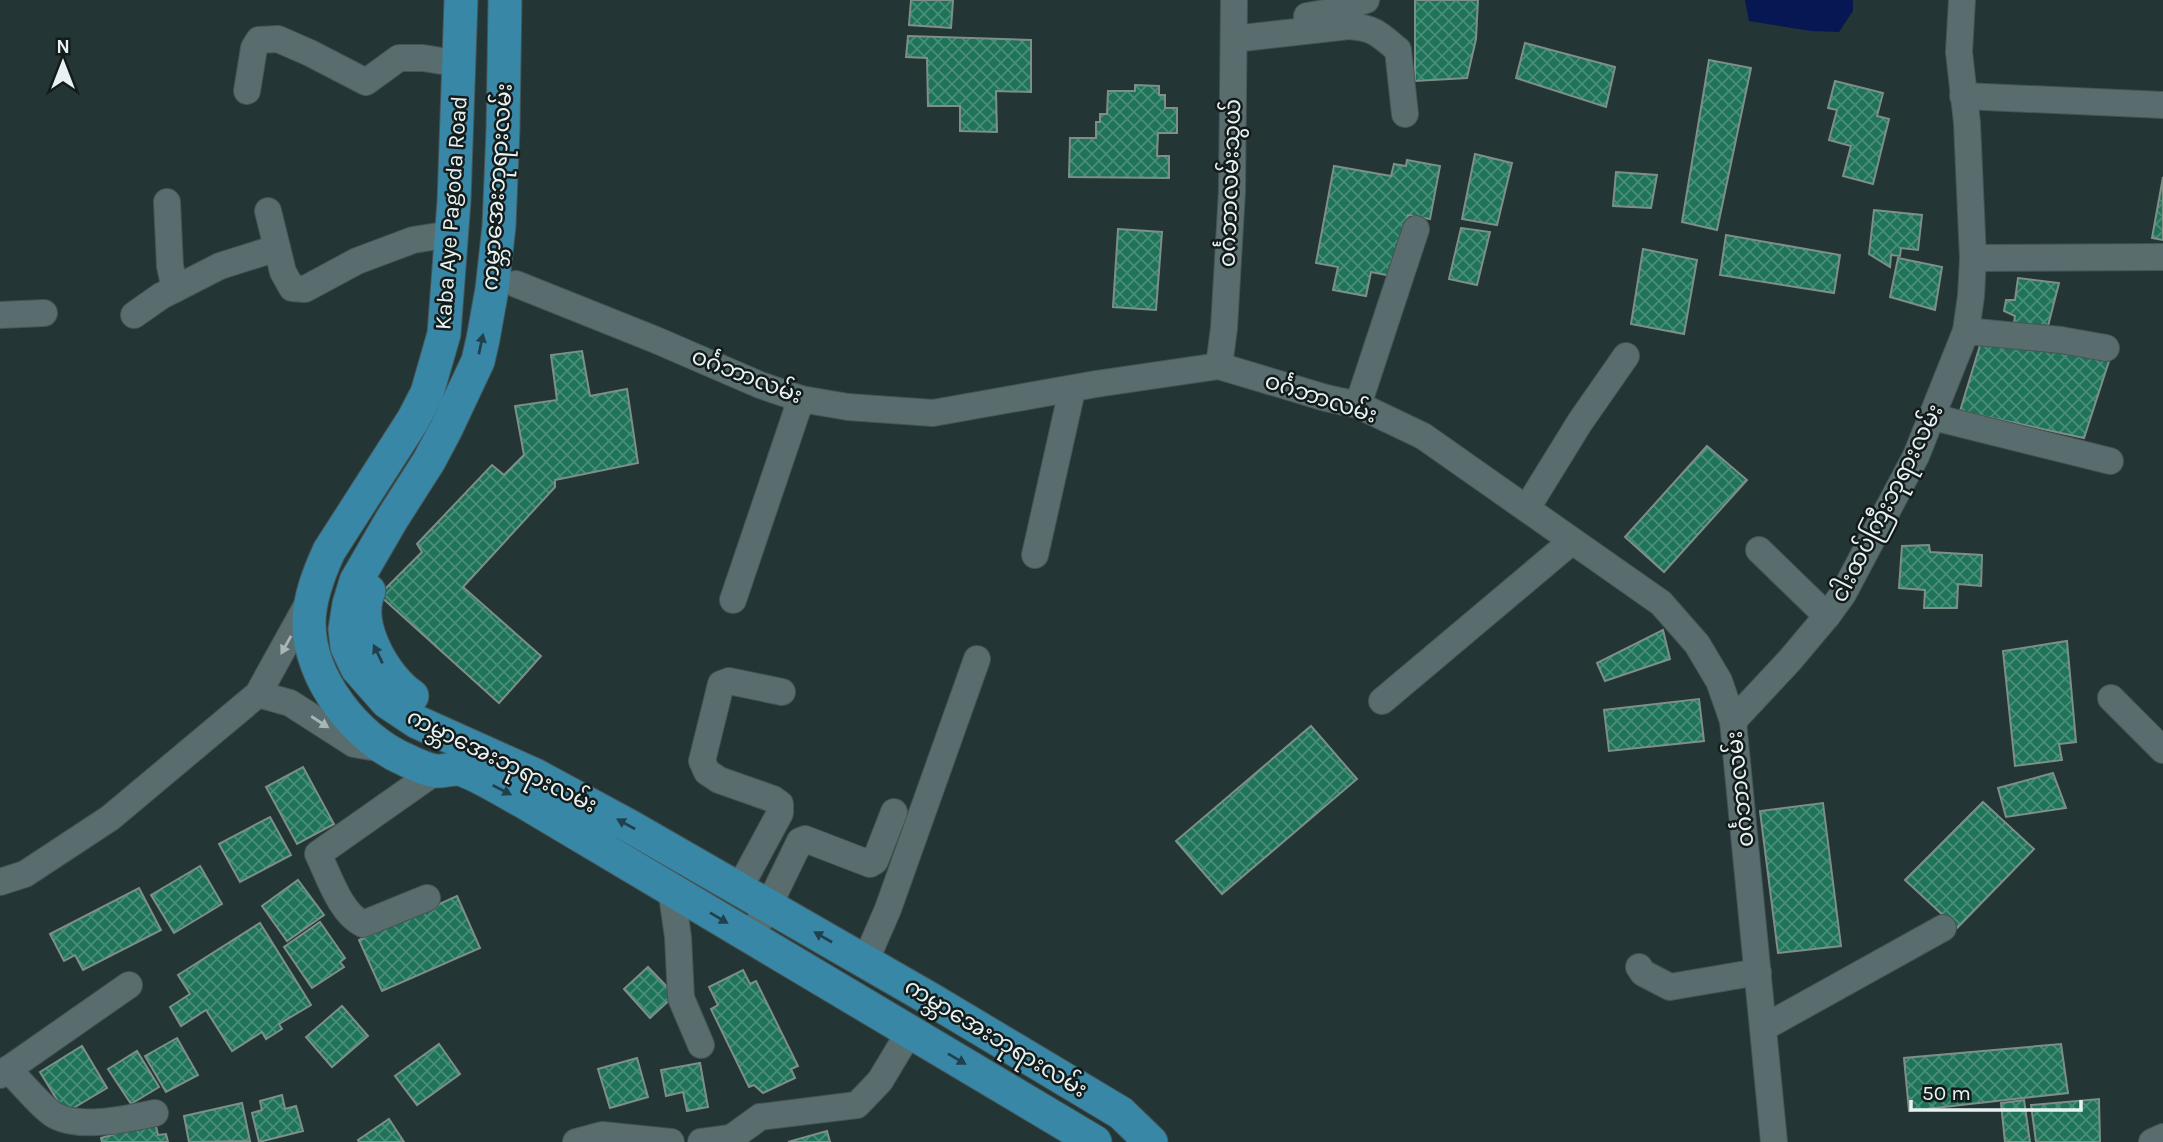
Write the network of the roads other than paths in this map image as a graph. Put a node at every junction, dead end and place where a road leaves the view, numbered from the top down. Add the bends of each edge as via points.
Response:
1 (461, 0) edge
2 (482, 0) edge
3 (505, 0) edge
4 (523, 0) edge
5 (1366, 0) edge
6 (1962, 0) edge
7 (1233, 20) edge
8 (460, 64) junction
9 (247, 91) dead end
10 (1964, 96) junction
11 (2163, 105) edge
12 (1405, 114) dead end
13 (167, 202) dead end
14 (268, 211) dead end
15 (1416, 229) dead end
16 (451, 234) junction
17 (277, 248) junction
18 (2163, 257) edge
19 (1973, 258) junction
20 (516, 284) junction
21 (175, 289) junction
22 (44, 313) dead end
23 (0, 315) edge
24 (134, 315) dead end
25 (1966, 331) junction
26 (2106, 348) dead end
27 (1626, 356) dead end
28 (1219, 366) junction
29 (1072, 390) junction
30 (801, 399) junction
31 (1358, 405) junction
32 (1933, 417) junction
33 (2110, 461) dead end
34 (1527, 508) junction
35 (1572, 541) junction
36 (1759, 550) dead end
37 (1035, 555) dead end
38 (313, 596) junction
39 (733, 600) dead end
40 (1827, 616) junction
41 (978, 659) dead end
42 (326, 684) joint
43 (782, 692) dead end
44 (258, 694) junction
45 (2111, 698) dead end
46 (1382, 701) dead end
47 (1733, 721) junction
48 (387, 750) junction
49 (2163, 750) edge
50 (458, 764) junction
51 (894, 812) dead end
52 (0, 882) edge
53 (671, 888) junction
54 (739, 889) junction
55 (427, 898) dead end
56 (769, 905) junction
57 (1943, 928) dead end
58 (750, 937) junction
59 (865, 962) junction
60 (1639, 967) dead end
61 (1758, 972) junction
62 (130, 985) dead end
63 (1763, 1028) junction
64 (911, 1031) junction
65 (701, 1045) dead end
66 (4, 1072) edge
67 (155, 1113) dead end
68 (2163, 1137) edge
69 (576, 1142) edge
70 (671, 1142) edge
71 (701, 1142) edge
72 (1095, 1142) edge
73 (1151, 1142) edge
74 (1774, 1142) edge
75 (2152, 1142) edge

1 - 8 main road, Kaba Aye Pagoda Road
2 - 50 main road, ကမ္ဘာအေးဘုရားလမ်း via 481,120 470,264 451,376 430,421 350,551 331,597 328,618 338,673 355,699 380,724 409,743
50 -> 3 main road, ကမ္ဘာအေးဘုရားလမ်း via 417,722 387,702 357,668 345,629 356,581 429,461 478,361 499,226
4 - 20 main road
5 - 7 street via 1292,18
6 - 10 street, ငါးထပ်ကြီးဘုရားလမ်း via 1959,52
7 - 12 street via 1349,26 1377,32 1398,50
7 - 28 street, ဝင်္ဂဘာလမ်းသွယ် via 1232,191
8 - 9 street via 399,58 366,82 278,39 259,40
8 - 16 main road, Kaba Aye Pagoda Road
10 - 11 street
10 - 19 street, ငါးထပ်ကြီးဘုရားလမ်း
13 - 21 street
14 - 17 street
15 - 31 street
16 - 17 street via 413,240 298,290 283,272
16 - 38 main road, Kaba Aye Pagoda Road via 444,334 427,393 329,551
17 - 21 street via 220,266
18 - 19 street
19 - 25 street, ငါးထပ်ကြီးဘုရားလမ်း
20 - 30 street, ဝင်္ဂဘာလမ်း
50 -> 20 main road via 450,721 403,690 387,671 366,627 367,596 381,566 476,421 500,366
21 - 24 street
22 - 23 street
25 - 26 street
25 - 32 street, ငါးထပ်ကြီးဘုရားလမ်း
27 - 34 street
28 - 29 street, ဝင်္ဂဘာလမ်း
28 - 31 street, ဝင်္ဂဘာလမ်း
29 - 30 street, ဝင်္ဂဘာလမ်း via 933,412
29 - 37 street
30 - 39 street
31 - 34 street, ဝင်္ဂဘာလမ်း via 1423,436
32 - 33 street
32 - 40 street, ငါးထပ်ကြီးဘုရားလမ်း via 1843,594
34 - 35 street, ဝင်္ဂဘာလမ်း
35 - 46 street
35 - 47 street, ဝင်္ဂဘာလမ်း via 1661,603 1703,654 1719,681
36 - 40 street
38 - 42 main road, Kaba Aye Pagoda Road via 309,623 313,652
38 -> 44 street
40 - 47 street, ငါးထပ်ကြီးဘုရားလမ်း
41 - 59 street
42 - 48 main road, ကမ္ဘာအေးဘုရားလမ်း via 358,726
43 - 54 street via 729,681 721,684 702,761 707,772 719,780 780,804 780,813
44 -> 48 street via 290,703 354,744
44 - 52 street via 110,818 25,874
45 - 49 street
47 - 61 street, ဝင်္ဂဘာလမ်း
48 - 50 main road, ကမ္ဘာအေးဘုရားလမ်း via 405,760
50 -> 53 main road, ကမ္ဘာအေးဘုရားလမ်း
54 -> 50 main road, ကမ္ဘာအေးဘုရားလမ်း via 535,775
50 - 55 street via 318,854 342,903 363,924
51 - 56 street via 870,864 800,841
53 -> 58 main road, ကမ္ဘာအေးဘုရားလမ်း
53 - 65 street via 681,998
54 - 56 main road, ကမ္ဘာအေးဘုရားလမ်း
56 - 58 street
59 -> 56 main road, ကမ္ဘာအေးဘုရားလမ်း
57 - 63 street
58 - 64 main road, ကမ္ဘာအေးဘုရားလမ်း
59 - 73 main road, ကမ္ဘာအေးဘုရားလမ်း via 1121,1112
60 - 61 street via 1670,987
61 - 63 street, ဝင်္ဂဘာလမ်း
62 - 66 street
63 - 74 street, ဝင်္ဂဘာလမ်း
64 - 71 street via 880,1081 857,1105 760,1117 731,1138
64 -> 72 main road, ကမ္ဘာအေးဘုရားလမ်း
66 - 67 street via 55,1116 82,1122
68 - 75 street
69 - 70 street via 602,1135

